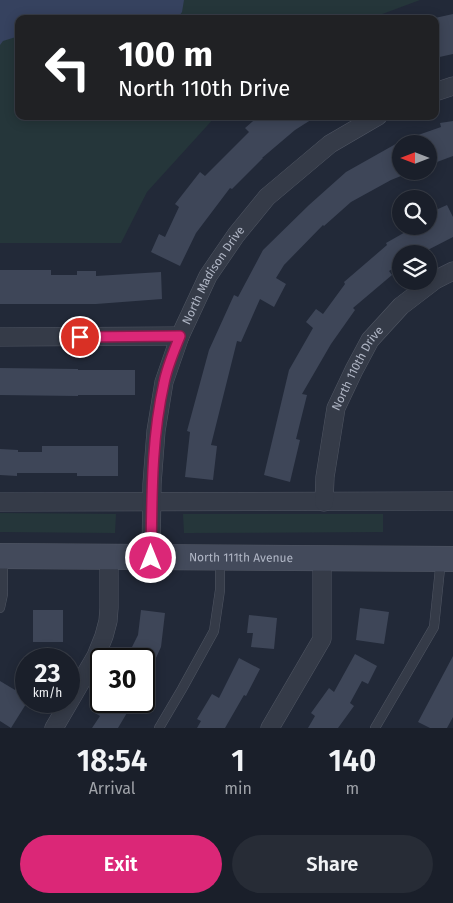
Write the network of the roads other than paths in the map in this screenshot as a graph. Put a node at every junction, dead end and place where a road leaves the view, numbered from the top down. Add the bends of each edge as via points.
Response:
1 (453, 86) edge
2 (439, 91) edge
3 (371, 120) edge
4 (453, 271) edge
5 (180, 336) junction
6 (0, 338) edge
7 (453, 501) edge
8 (0, 502) edge
9 (151, 502) junction
10 (324, 502) junction
11 (2, 556) edge
12 (109, 557) junction
13 (151, 558) junction
14 (220, 558) junction
15 (322, 558) junction
16 (447, 559) edge
17 (0, 608) edge
18 (54, 728) edge
19 (159, 728) edge
20 (270, 728) edge
21 (375, 728) edge

1 - 2 street
3 - 5 street, North Madison Drive via 330,144 267,197 208,276
4 - 10 street, North 110th Drive via 435,280 401,306 370,340 336,408
5 - 6 street
5 - 9 street, North Madison Drive via 164,382 156,431
7 - 10 street
8 - 9 street
9 - 10 street
9 - 13 street, North Madison Drive
11 - 12 street, North 111th Avenue
11 - 17 lane
12 - 13 street, North 111th Avenue
12 - 18 street via 109,608 104,636 96,656
13 - 14 street, North 111th Avenue
14 - 15 street, North 111th Avenue
14 - 19 lane via 220,590 214,631
15 - 16 street, North 111th Avenue
15 - 20 street via 322,640
16 - 21 lane via 434,627

